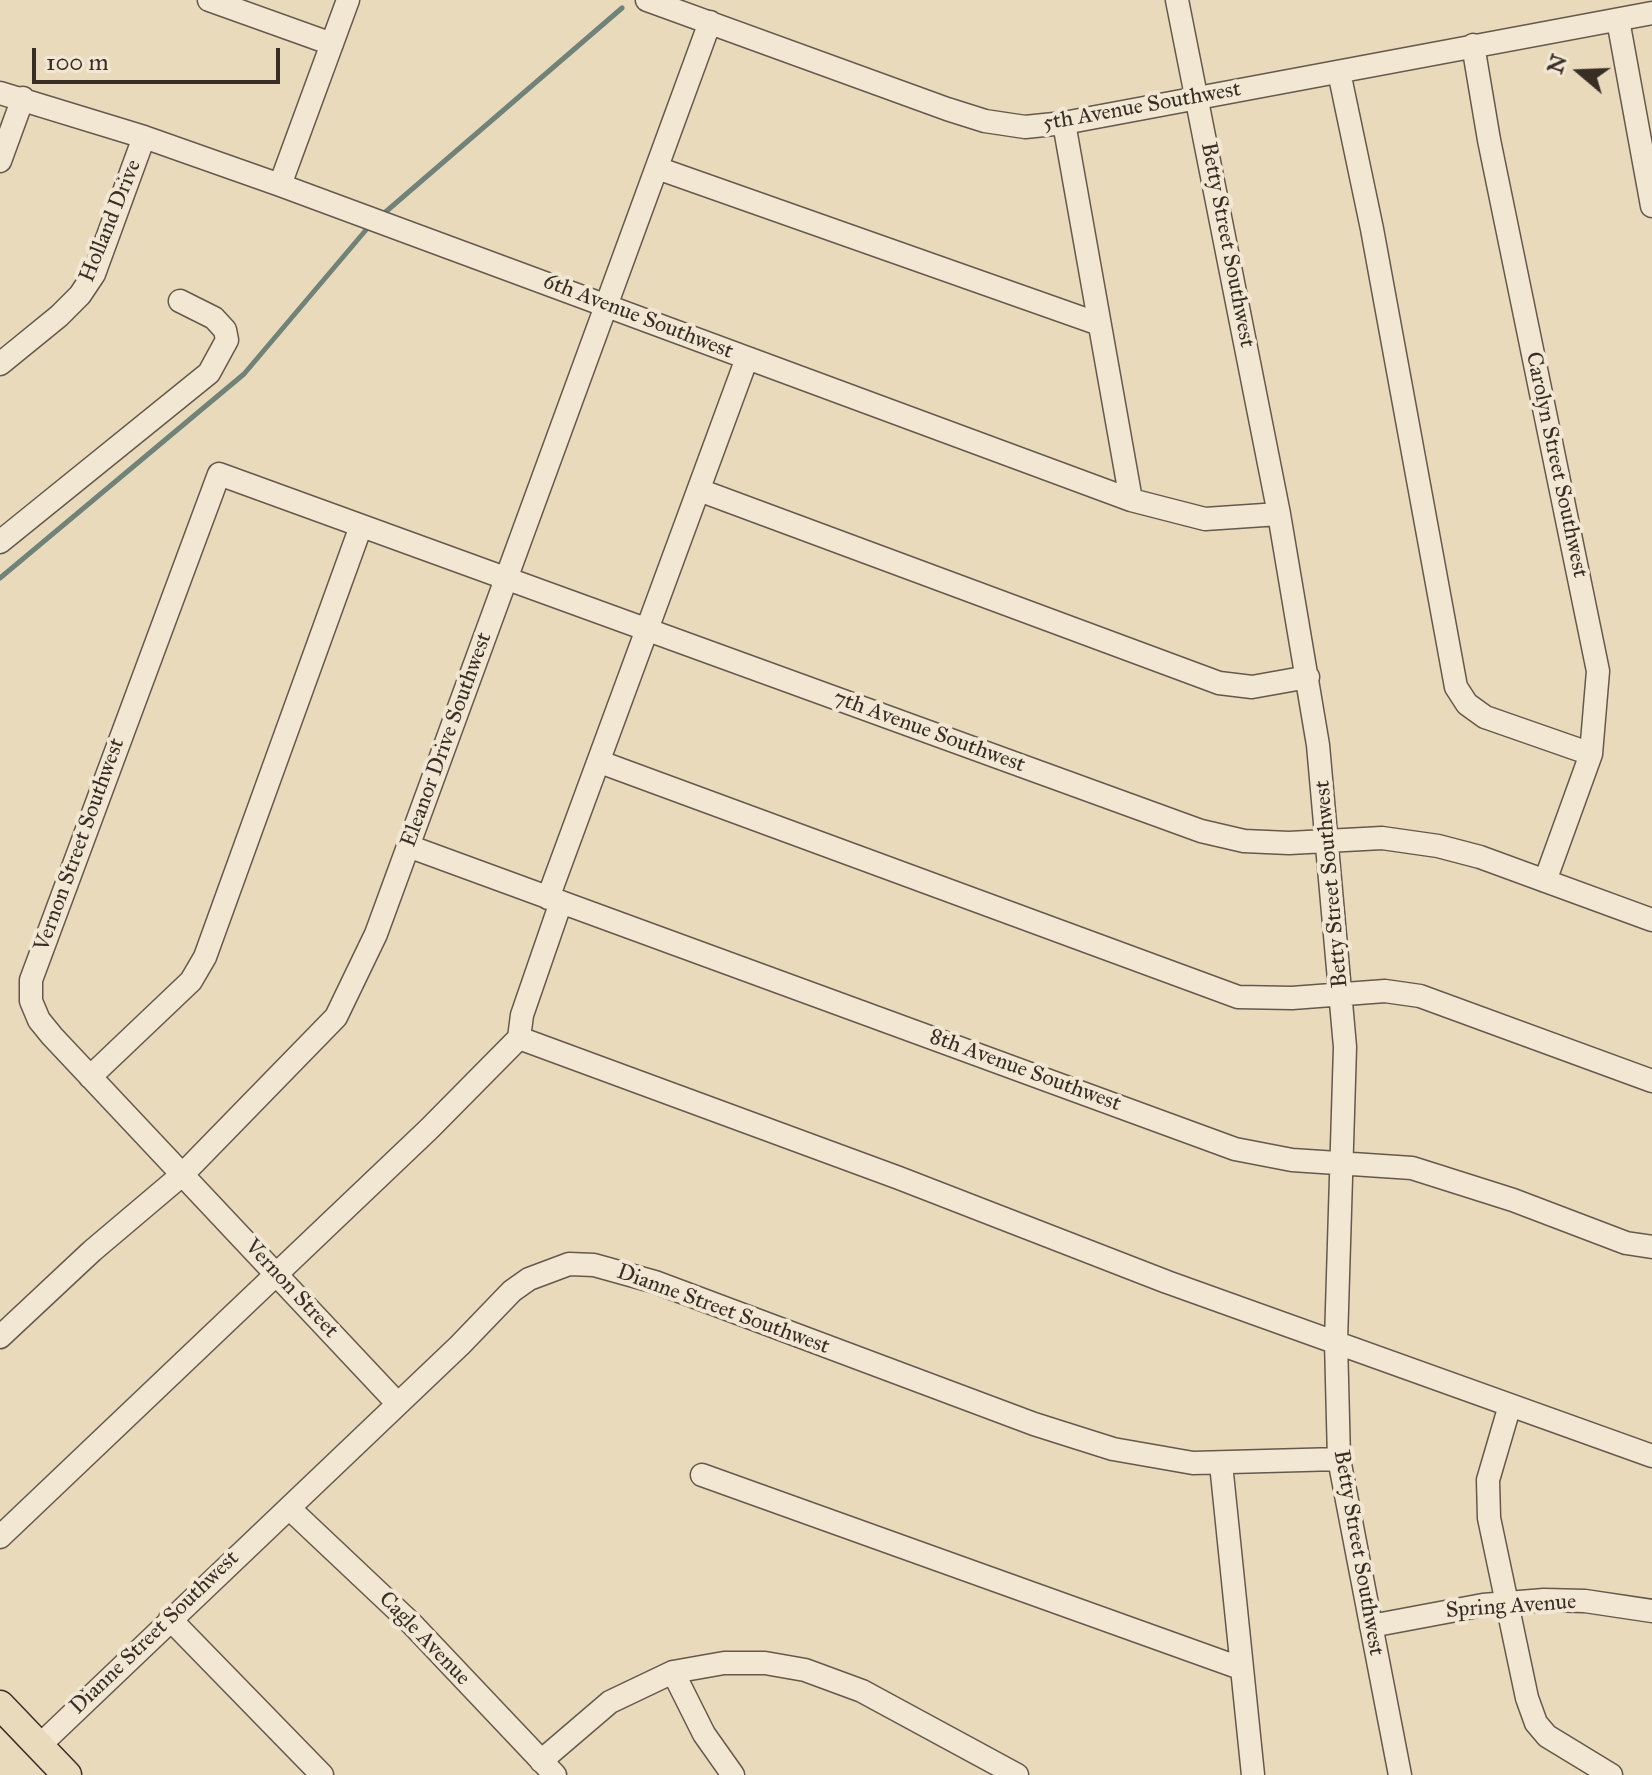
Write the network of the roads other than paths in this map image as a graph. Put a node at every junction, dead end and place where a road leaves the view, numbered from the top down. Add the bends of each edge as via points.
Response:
1 (209, 0) edge
2 (348, 0) edge
3 (1177, 0) edge
4 (652, 2) edge
5 (1652, 13) edge
6 (1618, 20) junction
7 (710, 22) junction
8 (332, 44) junction
9 (1473, 45) junction
10 (1339, 72) junction
11 (0, 93) edge
12 (1198, 97) junction
13 (23, 98) junction
14 (1064, 123) junction
15 (144, 137) junction
16 (0, 161) edge
17 (657, 168) junction
18 (280, 185) junction
19 (1652, 206) edge
20 (180, 301) dead end
21 (606, 304) junction
22 (1099, 324) junction
23 (747, 358) junction
24 (0, 364) edge
25 (219, 474) joint
26 (699, 490) junction
27 (1131, 500) junction
28 (1279, 514) junction
29 (361, 526) junction
30 (0, 542) edge
31 (506, 577) junction
32 (647, 631) junction
33 (1308, 677) junction
34 (1591, 754) junction
35 (600, 762) junction
36 (1329, 842) junction
37 (408, 846) junction
38 (1545, 881) junction
39 (555, 900) junction
40 (1652, 920) edge
41 (1343, 993) junction
42 (519, 1038) junction
43 (90, 1077) junction
44 (1652, 1081) edge
45 (1343, 1163) junction
46 (183, 1174) junction
47 (1652, 1247) edge
48 (278, 1273) junction
49 (0, 1337) edge
50 (1336, 1341) junction
51 (398, 1404) junction
52 (1510, 1405) junction
53 (1652, 1456) edge
54 (1339, 1459) junction
55 (1221, 1464) junction
56 (702, 1475) dead end
57 (289, 1508) junction
58 (0, 1537) edge
59 (1509, 1603) junction
60 (1652, 1611) edge
61 (170, 1619) junction
62 (1371, 1626) junction
63 (1240, 1668) junction
64 (673, 1672) junction
65 (0, 1705) edge
66 (39, 1746) junction
67 (548, 1768) edge
68 (67, 1775) edge
69 (322, 1775) edge
70 (733, 1775) edge
71 (1017, 1775) edge
72 (1253, 1775) edge
73 (1400, 1775) edge
74 (1611, 1775) edge

1 - 8 street
2 - 8 street
3 - 12 street, Betty Street Southwest
4 - 7 street, 5th Avenue Southwest
5 - 6 street, 5th Avenue Southwest
6 - 9 street, 5th Avenue Southwest
6 - 19 street
7 - 14 street, 5th Avenue Southwest via 985,121 1025,127
7 - 17 street, Eleanor Drive Southwest
8 - 18 street
9 - 10 street, 5th Avenue Southwest
9 - 34 street, Carolyn Street Southwest via 1594,650 1598,692
10 - 12 street, 5th Avenue Southwest
10 - 34 street via 1456,687 1485,717
11 - 13 street, 6th Avenue Southwest
12 - 14 street, 5th Avenue Southwest
12 - 28 street, Betty Street Southwest
13 - 15 street, 6th Avenue Southwest
13 - 16 street
14 - 22 street
15 - 18 street, 6th Avenue Southwest
15 - 24 street, Holland Drive via 94,274 59,316
17 - 21 street, Eleanor Drive Southwest
17 - 22 street
18 - 21 street, 6th Avenue Southwest
20 - 30 street via 214,318 225,330 227,340 209,373
21 - 23 street, 6th Avenue Southwest
21 - 31 street, Eleanor Drive Southwest
22 - 27 street
23 - 26 street
23 - 27 street, 6th Avenue Southwest
25 - 29 street, 7th Avenue Southwest
25 - 43 street, Vernon Street Southwest via 31,980 31,1001 39,1020
26 - 32 street
26 - 33 street via 1219,683 1252,687
27 - 28 street, 6th Avenue Southwest via 1205,519
28 - 33 street, Betty Street Southwest
29 - 31 street, 7th Avenue Southwest
29 - 43 street via 205,957 191,981
31 - 32 street, 7th Avenue Southwest
31 - 37 street, Eleanor Drive Southwest
32 - 35 street
32 - 36 street, 7th Avenue Southwest via 1201,831 1244,841
33 - 36 street, Betty Street Southwest
34 - 38 street, Carolyn Street Southwest
35 - 39 street
35 - 41 street via 1238,997
36 - 38 street, 7th Avenue Southwest via 1382,838 1438,846
36 - 41 street, Betty Street Southwest
37 - 39 street, 8th Avenue Southwest
37 - 46 street, Eleanor Drive Southwest via 376,934 336,1017
38 - 40 street, 7th Avenue Southwest
39 - 42 street
39 - 45 street, 8th Avenue Southwest via 1235,1149 1273,1158
41 - 44 street via 1420,996
41 - 45 street, Betty Street Southwest
42 - 48 street
42 - 50 street
43 - 46 street, Vernon Street Southwest
45 - 47 street, 8th Avenue Southwest via 1412,1168 1626,1243
45 - 50 street, Betty Street Southwest
46 - 48 street, Vernon Street
46 - 49 street, Eleanor Drive Southwest
48 - 51 street, Vernon Street
48 - 58 street
50 - 52 street
50 - 54 street, Betty Street Southwest
51 - 55 street, Dianne Street Southwest via 512,1291 569,1264 594,1265 655,1282 1034,1424 1153,1458
51 - 57 street, Dianne Street Southwest
52 - 53 street
52 - 59 street via 1488,1480 1489,1518
54 - 55 street, Dianne Street Southwest
54 - 62 street, Betty Street Southwest
55 - 63 street
56 - 63 street
57 - 61 street, Dianne Street Southwest
57 - 67 street, Cagle Avenue via 353,1565
59 - 60 street, Spring Avenue via 1585,1601
59 - 62 street, Spring Avenue
59 - 74 street via 1536,1723 1547,1736
61 - 66 street, Dianne Street Southwest
61 - 69 street
62 - 73 street, Betty Street Southwest
63 - 72 street
64 - 67 street via 610,1702
64 - 70 street via 704,1734
64 - 71 street via 724,1663 805,1670 862,1691
65 - 66 main road
66 - 68 main road

